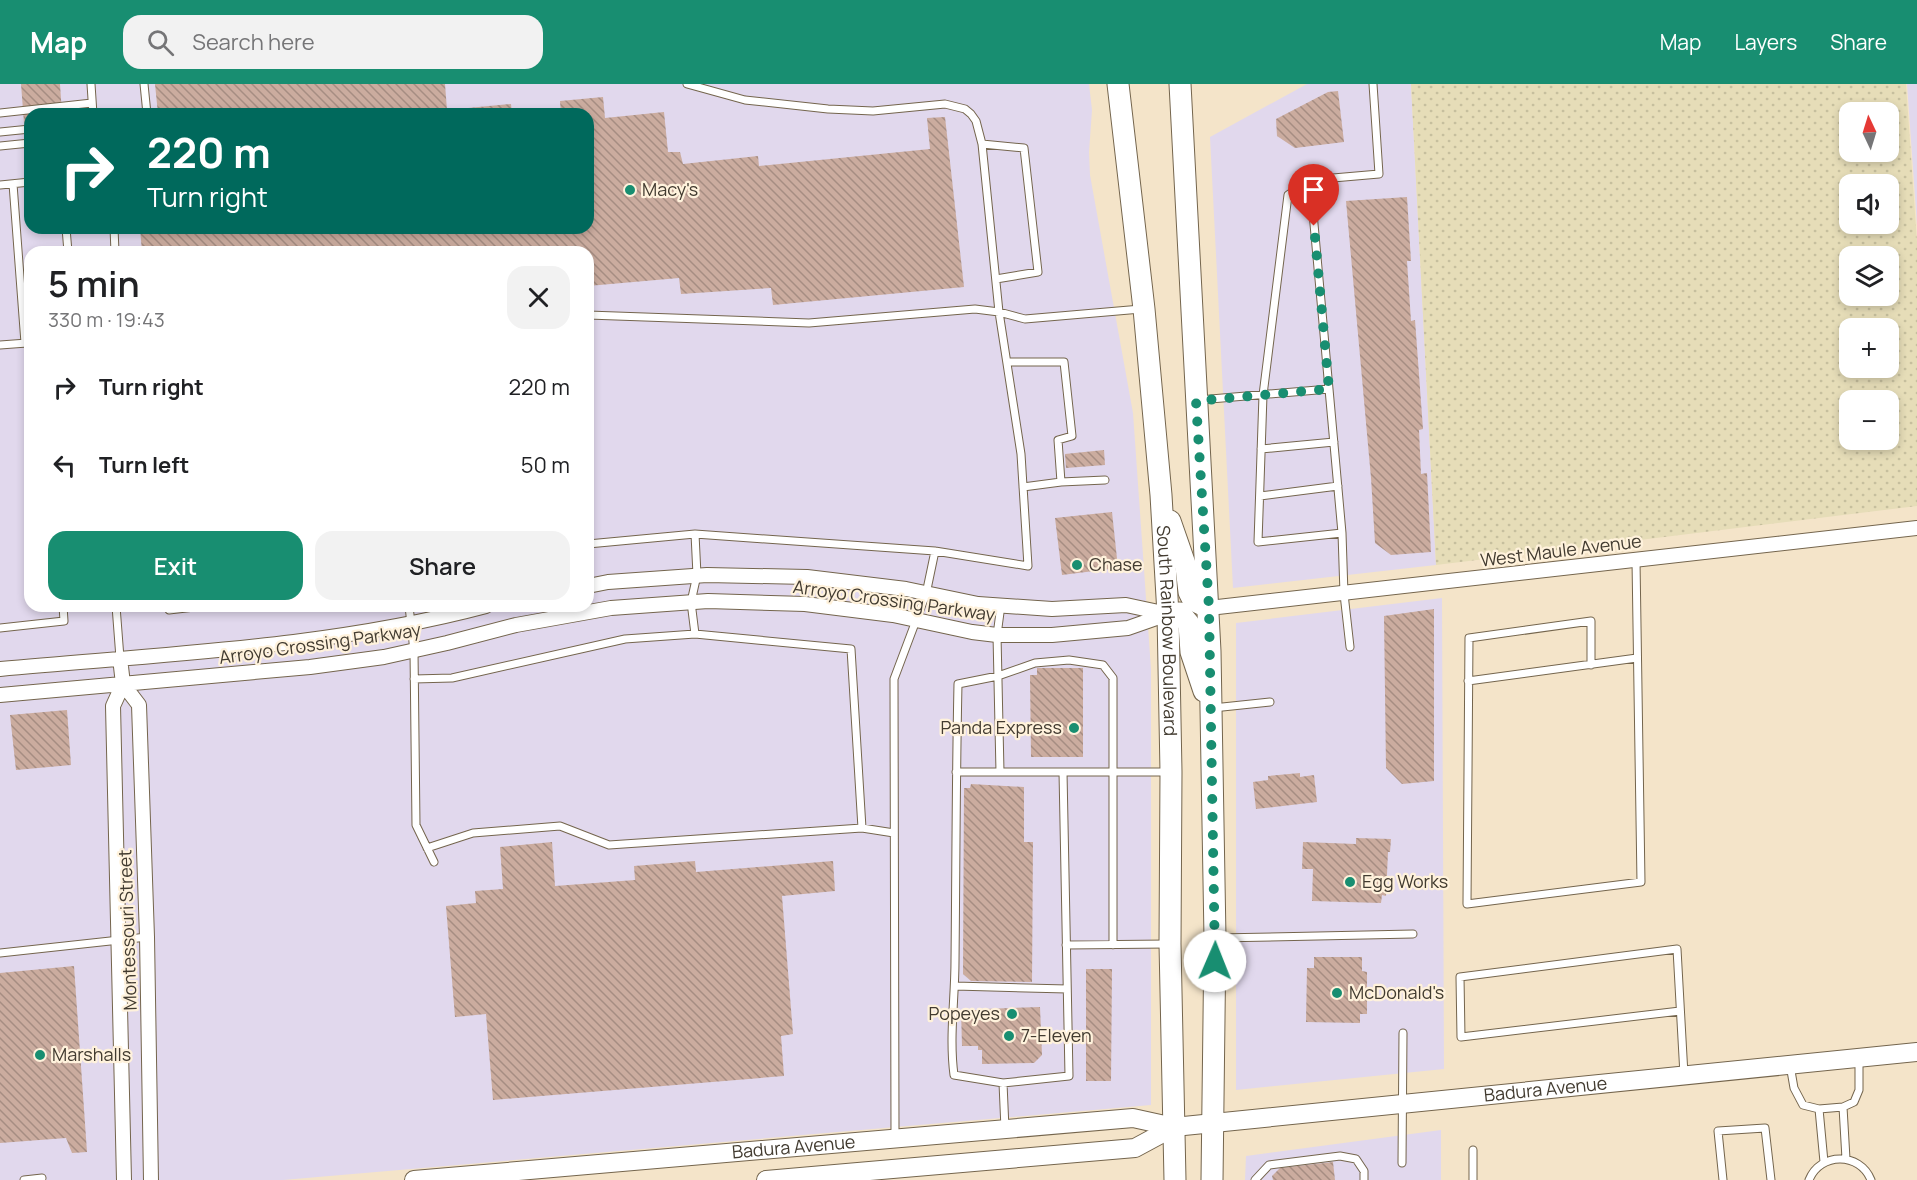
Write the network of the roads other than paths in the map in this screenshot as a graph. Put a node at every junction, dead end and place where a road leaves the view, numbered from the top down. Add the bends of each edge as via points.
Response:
1 (91, 84) edge
2 (144, 84) edge
3 (687, 84) edge
4 (1118, 84) edge
5 (1180, 84) edge
6 (1373, 84) edge
7 (92, 103) junction
8 (46, 108) edge
9 (92, 108) edge
10 (146, 108) edge
11 (24, 110) edge
12 (0, 113) edge
13 (24, 130) edge
14 (0, 132) edge
15 (24, 144) edge
16 (982, 144) junction
17 (0, 146) edge
18 (1310, 180) junction
19 (24, 183) edge
20 (13, 184) junction
21 (0, 185) edge
22 (996, 279) junction
23 (24, 301) edge
24 (1144, 309) junction
25 (999, 312) junction
26 (594, 315) edge
27 (24, 343) edge
28 (0, 345) edge
29 (1006, 362) junction
30 (1329, 389) junction
31 (1263, 394) junction
32 (1196, 401) junction
33 (1334, 442) junction
34 (1261, 449) junction
35 (1106, 480) dead end
36 (1061, 482) junction
37 (1338, 486) junction
38 (1023, 487) junction
39 (1161, 495) junction
40 (1260, 496) junction
41 (1917, 528) edge
42 (1342, 533) junction
43 (695, 534) junction
44 (594, 543) edge
45 (935, 551) junction
46 (1636, 561) junction
47 (697, 575) junction
48 (594, 585) edge
49 (926, 594) junction
50 (1344, 594) junction
51 (692, 603) junction
52 (1002, 605) junction
53 (1209, 608) junction
54 (594, 611) edge
55 (63, 612) edge
56 (116, 612) edge
57 (410, 612) edge
58 (461, 612) edge
59 (590, 612) edge
60 (1168, 614) junction
61 (916, 620) junction
62 (411, 624) junction
63 (0, 628) edge
64 (695, 634) junction
65 (996, 635) junction
66 (1350, 647) dead end
67 (414, 651) junction
68 (120, 658) junction
69 (1637, 658) junction
70 (1591, 665) junction
71 (0, 669) edge
72 (998, 676) junction
73 (414, 679) junction
74 (1468, 681) junction
75 (123, 684) junction
76 (0, 695) edge
77 (1270, 702) dead end
78 (1210, 709) junction
79 (956, 772) junction
80 (1000, 772) junction
81 (1063, 772) junction
82 (1112, 772) junction
83 (1171, 772) junction
84 (862, 828) junction
85 (894, 833) junction
86 (427, 848) junction
87 (434, 862) dead end
88 (1413, 934) dead end
89 (147, 937) junction
90 (1215, 938) junction
91 (119, 940) junction
92 (1170, 944) junction
93 (1066, 945) junction
94 (1113, 945) junction
95 (0, 952) edge
96 (955, 986) junction
97 (1067, 989) junction
98 (1680, 1011) junction
99 (1403, 1033) dead end
100 (1917, 1052) edge
101 (1859, 1057) junction
102 (1790, 1064) junction
103 (1684, 1075) junction
104 (1003, 1083) junction
105 (1403, 1104) junction
106 (1843, 1107) junction
107 (1819, 1109) junction
108 (1212, 1124) junction
109 (1174, 1127) junction
110 (1005, 1129) junction
111 (895, 1139) junction
112 (1473, 1150) dead end
113 (1846, 1159) junction
114 (1824, 1161) junction
115 (1402, 1163) dead end
116 (897, 1169) junction
117 (42, 1178) dead end
118 (24, 1180) edge
119 (124, 1180) edge
120 (151, 1180) edge
121 (414, 1180) edge
122 (766, 1180) edge
123 (1175, 1180) edge
124 (1212, 1180) edge
125 (1255, 1180) edge
126 (1364, 1180) edge
127 (1473, 1180) edge
128 (1722, 1180) edge
129 (1771, 1180) edge
130 (1809, 1180) edge
131 (1871, 1180) edge

1 - 7 lane
2 - 10 lane
3 - 16 lane via 745,100 828,109 873,111 935,104 956,106 976,121
4 - 24 main road, South Rainbow Boulevard
5 - 32 main road
6 - 18 lane via 1379,174
7 - 8 lane
7 - 9 lane
11 - 12 lane
13 - 14 lane
15 - 17 lane
16 - 22 lane
16 - 22 lane via 1024,148 1038,272
18 - 30 lane
18 - 31 lane via 1288,195
19 - 20 lane
20 - 21 lane
20 - 23 lane
22 - 25 lane
24 - 25 lane via 1025,319
24 - 39 main road, South Rainbow Boulevard
25 - 26 lane via 975,309 809,323
25 - 29 lane
27 - 28 lane
29 - 36 lane via 1064,362 1072,436 1058,440
29 - 38 lane
30 - 31 lane
30 - 33 lane
31 - 32 lane
31 - 34 lane
32 - 53 main road
33 - 34 lane
33 - 37 lane
34 - 40 lane
35 - 36 lane
36 - 38 lane
37 - 40 lane
37 - 42 lane
38 - 45 lane via 1028,566
39 - 53 main road via 1186,567 1189,592 1193,600
39 - 60 main road, South Rainbow Boulevard
40 - 42 lane via 1258,542
41 - 46 street, West Maule Avenue
42 - 50 lane
43 - 44 lane
43 - 45 lane
43 - 47 lane
45 - 49 lane
46 - 50 street, West Maule Avenue
46 - 69 lane
47 - 48 street, Arroyo Crossing Parkway
47 - 49 street, Arroyo Crossing Parkway via 807,577
47 - 51 lane
49 - 52 street, Arroyo Crossing Parkway
49 - 61 lane
50 - 53 street, West Maule Avenue
50 - 66 lane
51 - 54 street, Arroyo Crossing Parkway
51 - 61 street, Arroyo Crossing Parkway via 805,603
51 - 64 lane
52 - 60 street, Arroyo Crossing Parkway via 1052,609 1125,605
52 - 65 lane
53 - 78 main road
55 - 63 lane via 64,621
56 - 68 lane
57 - 62 lane
58 - 62 street, Arroyo Crossing Parkway
59 - 67 street, Arroyo Crossing Parkway via 516,625
60 - 65 street, Arroyo Crossing Parkway via 1128,628
60 - 78 main road via 1180,614 1189,624 1191,652
60 - 83 main road, South Rainbow Boulevard
61 - 65 street, Arroyo Crossing Parkway
61 - 85 lane via 894,679
62 - 67 lane
62 - 68 street, Arroyo Crossing Parkway via 307,640
64 - 73 lane via 625,639 452,678
64 - 84 lane via 851,649
65 - 72 lane
67 - 73 lane
67 - 75 street, Arroyo Crossing Parkway via 310,667
68 - 71 street, Arroyo Crossing Parkway
68 - 75 street, Montessouri Street
69 - 70 lane
69 - 74 lane via 1641,882 1467,904
70 - 74 lane
70 - 74 lane via 1591,621 1469,638
72 - 79 lane via 958,684
72 - 80 lane
72 - 82 lane via 1035,663 1069,660 1103,664 1113,678
73 - 86 lane via 416,825
75 - 76 street, Arroyo Crossing Parkway
75 - 89 street, Montessouri Street via 138,705
75 - 91 street, Montessouri Street via 113,706
77 - 78 lane
78 - 90 main road
79 - 80 lane
79 - 96 lane
80 - 81 lane
81 - 82 lane
81 - 93 lane
82 - 83 lane
82 - 94 lane
83 - 92 main road, South Rainbow Boulevard
84 - 85 lane
84 - 86 lane via 609,845 560,826 473,833
85 - 111 lane
86 - 87 lane
88 - 90 lane
89 - 91 lane
89 - 120 street, Montessouri Street
90 - 108 main road
91 - 95 lane
91 - 119 street, Montessouri Street
92 - 94 lane
92 - 109 main road, South Rainbow Boulevard
93 - 94 lane
93 - 97 lane
96 - 97 lane
96 - 104 lane via 951,1053 954,1075
97 - 104 lane via 1069,1076
98 - 98 lane via 1677,949 1460,977 1461,1037
98 - 103 lane
99 - 105 lane
100 - 101 main road, Badura Avenue
101 - 102 main road, Badura Avenue
101 - 106 lane via 1859,1090 1854,1102
102 - 103 main road, Badura Avenue
102 - 107 lane via 1794,1088 1803,1105
103 - 105 main road, Badura Avenue
104 - 110 lane
105 - 108 main road, Badura Avenue
105 - 115 lane
106 - 107 lane
106 - 113 lane
107 - 114 lane
108 - 109 main road, Badura Avenue
108 - 124 main road
109 - 110 main road, Badura Avenue via 1132,1118
109 - 116 main road, Badura Avenue via 1135,1148
109 - 123 main road, South Rainbow Boulevard
110 - 111 main road, Badura Avenue
111 - 116 main road
111 - 121 main road, Badura Avenue
112 - 127 lane
113 - 114 lane
113 - 131 lane via 1864,1168
114 - 130 lane
116 - 122 main road, Badura Avenue
117 - 118 lane
125 - 126 lane via 1269,1165 1340,1156 1356,1159 1364,1171
128 - 129 lane via 1718,1131 1765,1128

